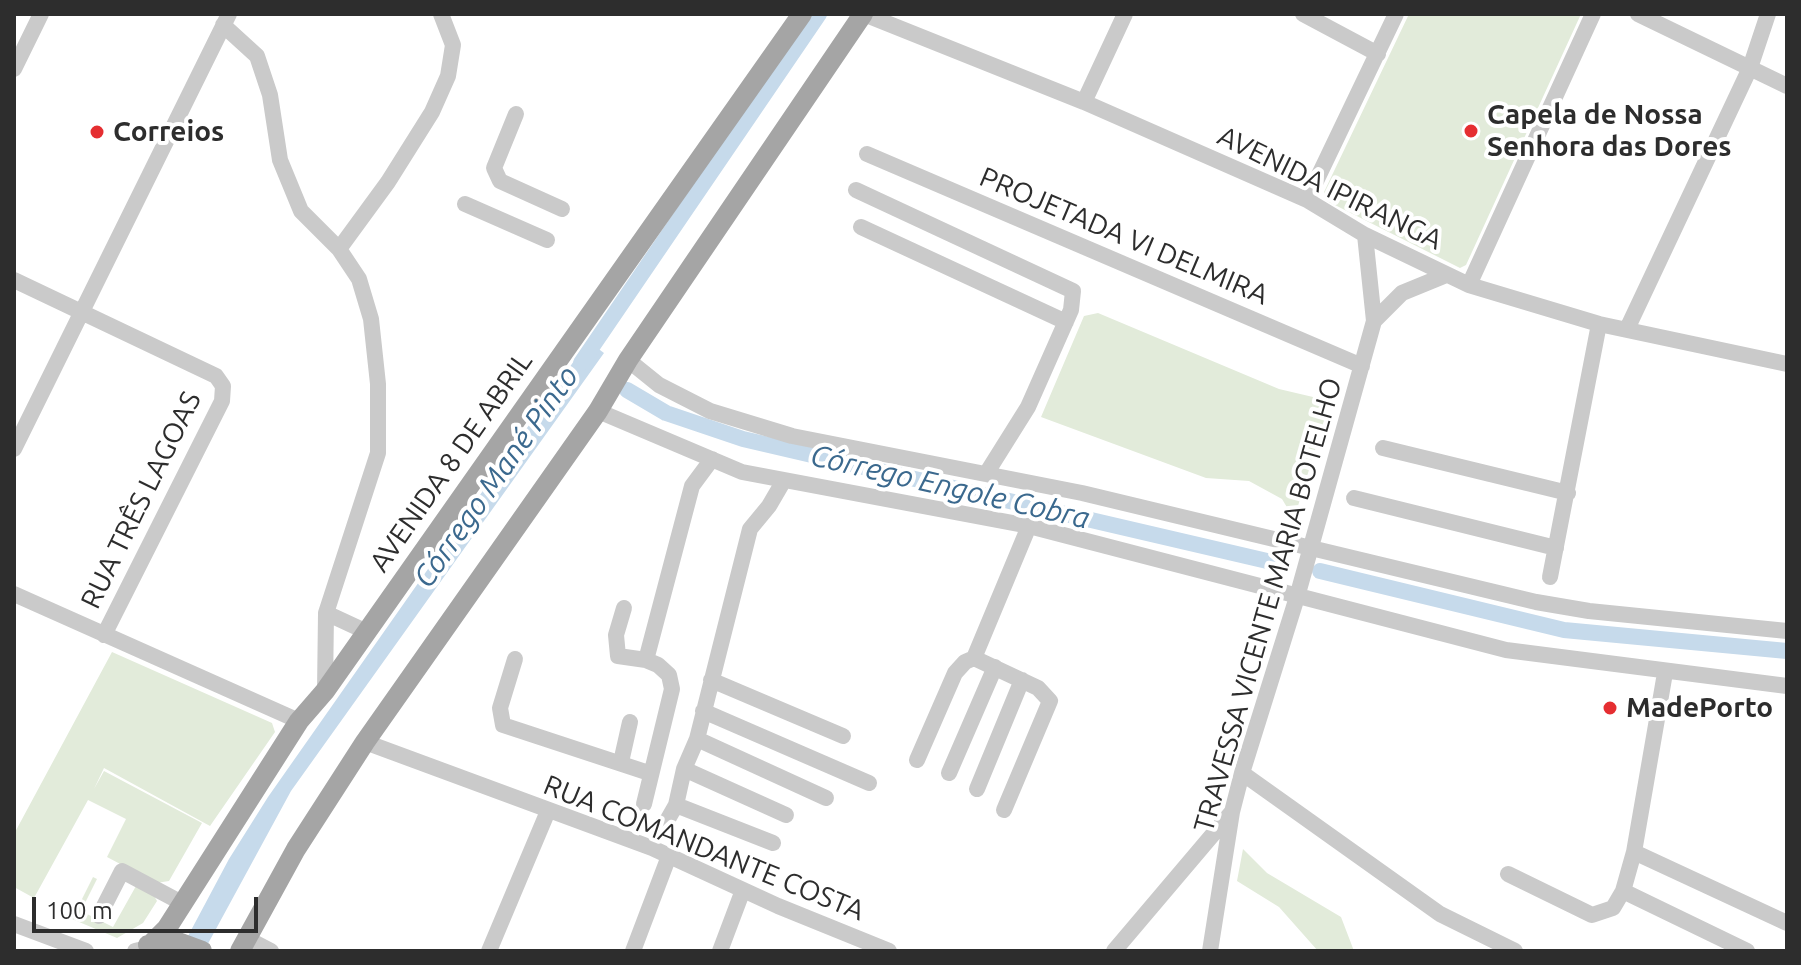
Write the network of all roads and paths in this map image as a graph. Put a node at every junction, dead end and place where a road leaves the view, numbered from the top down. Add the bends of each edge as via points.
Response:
1 (41, 14) edge
2 (441, 14) edge
3 (802, 14) edge
4 (864, 14) edge
5 (1125, 14) edge
6 (1303, 14) edge
7 (1396, 14) edge
8 (1593, 14) edge
9 (1638, 14) edge
10 (1768, 14) edge
11 (226, 19) edge
12 (1378, 54) junction
13 (1750, 68) junction
14 (14, 69) edge
15 (1787, 86) edge
16 (1084, 102) junction
17 (516, 114) dead end
18 (867, 154) dead end
19 (856, 190) dead end
20 (1307, 200) junction
21 (465, 204) dead end
22 (562, 209) dead end
23 (861, 227) dead end
24 (1365, 235) junction
25 (547, 240) dead end
26 (339, 249) junction
27 (1446, 275) junction
28 (14, 280) edge
29 (1469, 285) junction
30 (83, 313) junction
31 (1374, 321) junction
32 (1066, 322) junction
33 (1599, 324) junction
34 (1627, 329) junction
35 (628, 360) junction
36 (1787, 364) edge
37 (1362, 366) junction
38 (598, 411) junction
39 (1383, 448) dead end
40 (14, 449) edge
41 (712, 459) junction
42 (986, 474) junction
43 (783, 482) junction
44 (1568, 493) junction
45 (1354, 498) dead end
46 (1029, 526) junction
47 (1311, 548) junction
48 (1556, 548) junction
49 (1550, 577) dead end
50 (14, 594) edge
51 (1297, 597) junction
52 (624, 608) dead end
53 (326, 613) junction
54 (1787, 631) edge
55 (367, 632) junction
56 (104, 635) junction
57 (974, 658) junction
58 (515, 659) dead end
59 (646, 660) junction
60 (995, 667) junction
61 (1665, 673) junction
62 (711, 680) junction
63 (1022, 680) junction
64 (1787, 686) edge
65 (325, 691) junction
66 (703, 711) junction
67 (299, 721) junction
68 (630, 722) dead end
69 (843, 736) dead end
70 (697, 739) junction
71 (365, 742) junction
72 (917, 760) dead end
73 (621, 762) junction
74 (684, 769) junction
75 (649, 773) junction
76 (949, 773) dead end
77 (1242, 773) junction
78 (869, 783) dead end
79 (977, 789) dead end
80 (826, 798) dead end
81 (644, 804) dead end
82 (676, 805) junction
83 (1004, 810) dead end
84 (548, 811) junction
85 (1232, 812) junction
86 (786, 815) dead end
87 (664, 826) dead end
88 (773, 843) dead end
89 (1634, 852) junction
90 (669, 856) junction
91 (1508, 874) dead end
92 (743, 890) junction
93 (1623, 891) junction
94 (182, 903) junction
95 (99, 916) dead end
96 (1787, 923) edge
97 (14, 925) edge
98 (243, 945) edge
99 (140, 949) edge
100 (54, 951) edge
101 (86, 951) edge
102 (202, 951) edge
103 (271, 951) edge
104 (489, 951) edge
105 (633, 951) edge
106 (720, 951) edge
107 (889, 951) edge
108 (1114, 951) edge
109 (1210, 951) edge
110 (1515, 951) edge
111 (1747, 951) edge

1 - 14 street
2 - 26 street via 453,45 432,112
3 - 55 main road, AVENIDA 8 DE ABRIL
4 - 16 street, AVENIDA IPIRANGA
4 - 35 main road
5 - 16 street
6 - 12 street
7 - 12 street
8 - 29 street
9 - 13 street
10 - 13 street
11 - 26 street via 257,56 270,95 280,160 301,211
11 - 30 street
12 - 20 street
13 - 15 street
13 - 34 street
16 - 20 street, AVENIDA IPIRANGA
17 - 22 street via 494,168 500,181
18 - 37 street, PROJETADA VI DELMIRA
19 - 32 street via 1069,287 1074,297
20 - 24 street, AVENIDA IPIRANGA
21 - 25 street
23 - 32 street
24 - 27 street, AVENIDA IPIRANGA
24 - 31 street, TRAVESSA VICENTE MARIA BOTELHO
26 - 53 street via 359,279 371,319 378,453
27 - 29 street, AVENIDA IPIRANGA
27 - 31 street via 1402,293
28 - 30 street
29 - 33 street, AVENIDA IPIRANGA
30 - 40 street
30 - 56 street, RUA TRÊS LAGOAS via 216,376 223,386 222,401
31 - 37 street, TRAVESSA VICENTE MARIA BOTELHO
32 - 42 street via 1028,407
33 - 34 street, AVENIDA IPIRANGA
33 - 44 street
34 - 36 street, AVENIDA IPIRANGA
35 - 38 main road
35 - 42 street via 659,385 710,411 792,436
37 - 47 street, TRAVESSA VICENTE MARIA BOTELHO
38 - 41 street
38 - 71 main road
39 - 44 street
41 - 43 street
41 - 59 street via 692,486
42 - 47 street
43 - 46 street
43 - 62 street via 750,529
44 - 48 street
45 - 48 street
46 - 51 street
46 - 57 street
47 - 51 street, TRAVESSA VICENTE MARIA BOTELHO
47 - 54 street via 1549,604
48 - 49 street
50 - 56 street
51 - 61 street via 1506,650
51 - 77 street, TRAVESSA VICENTE MARIA BOTELHO
52 - 59 street via 616,635 618,656
53 - 55 street
53 - 65 street
55 - 65 main road, AVENIDA 8 DE ABRIL
56 - 67 street
57 - 60 street
57 - 72 street via 955,673
58 - 73 street via 500,708 503,725
59 - 75 street via 669,675 672,689
60 - 63 street
60 - 76 street
61 - 64 street
61 - 89 street
62 - 66 street
62 - 69 street
63 - 79 street
63 - 83 street via 1050,701
65 - 67 main road, AVENIDA 8 DE ABRIL
66 - 70 street
66 - 78 street
67 - 94 main road, AVENIDA 8 DE ABRIL
68 - 73 street
70 - 74 street
70 - 80 street
71 - 84 street, RUA COMANDANTE COSTA
71 - 98 main road via 296,849
73 - 75 street
74 - 82 street
74 - 86 street
75 - 81 street
77 - 85 street, TRAVESSA VICENTE MARIA BOTELHO
77 - 110 street via 1440,914
82 - 87 street
82 - 88 street
84 - 90 street, RUA COMANDANTE COSTA
84 - 104 street
85 - 108 street
85 - 109 street, TRAVESSA VICENTE MARIA BOTELHO
89 - 93 street
89 - 96 street
90 - 92 street, RUA COMANDANTE COSTA
90 - 105 street
91 - 93 street via 1592,915 1613,908
92 - 106 street
92 - 107 street, RUA COMANDANTE COSTA
93 - 111 street
94 - 95 street via 122,871
94 - 99 main road, AVENIDA 8 DE ABRIL via 167,928
97 - 100 street
97 - 101 street
98 - 103 street
99 - 102 main road, AVENIDA 8 DE ABRIL via 181,941

